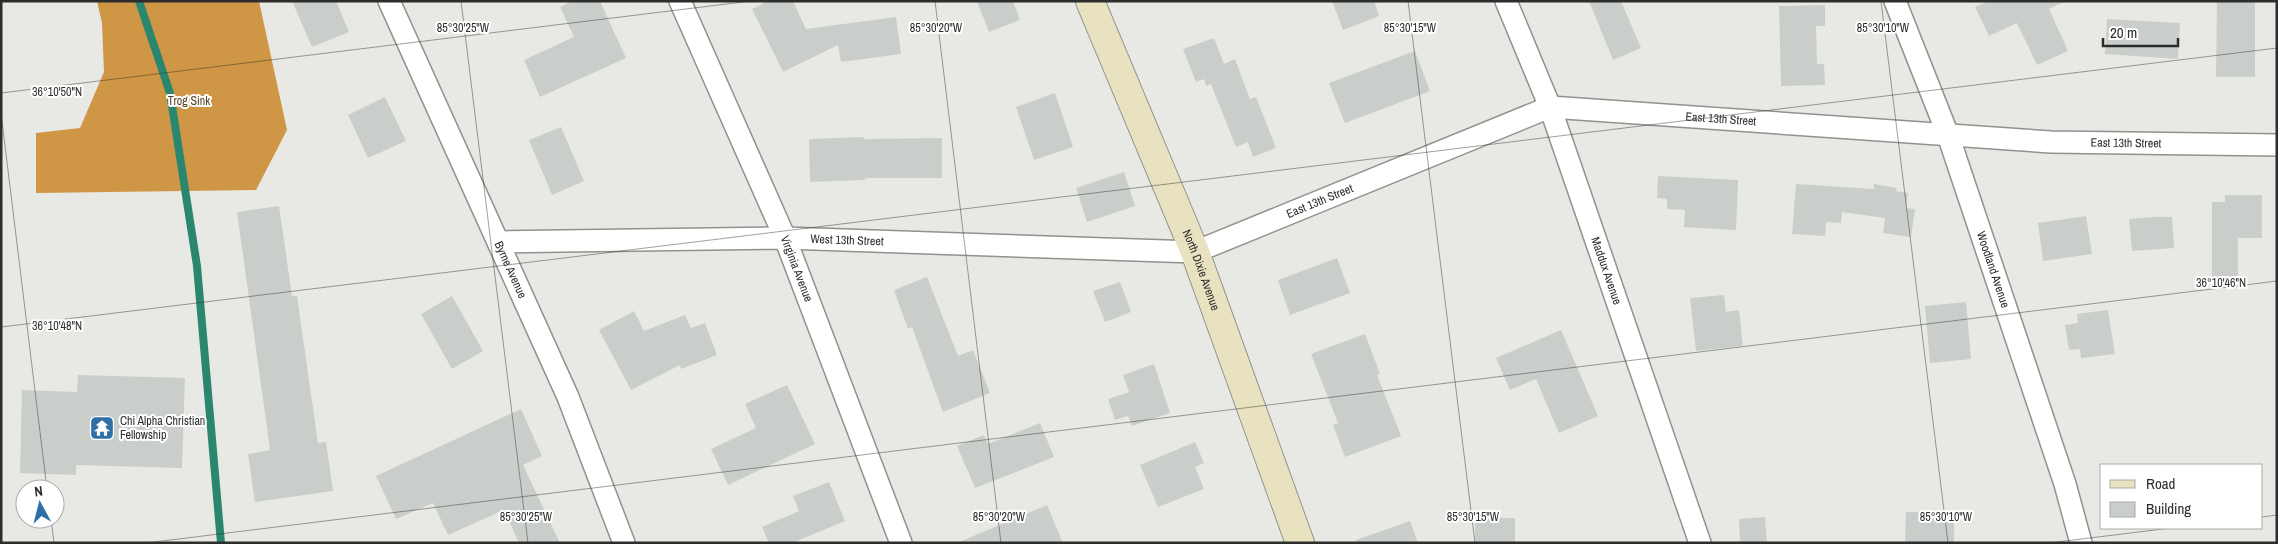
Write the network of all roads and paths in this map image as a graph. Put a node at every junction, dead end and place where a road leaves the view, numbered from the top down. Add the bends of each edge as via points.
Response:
1 (389, 1) edge
2 (680, 1) edge
3 (1090, 1) edge
4 (1506, 1) edge
5 (1895, 1) edge
6 (1550, 106) junction
7 (1948, 135) junction
8 (2277, 145) edge
9 (785, 238) junction
10 (498, 242) junction
11 (1195, 252) junction
12 (624, 543) edge
13 (901, 543) edge
14 (1300, 543) edge
15 (1700, 543) edge
16 (2081, 543) edge

1 - 10 street, Byrne Avenue
2 - 9 street, Virginia Avenue
3 - 11 street, North Dixie Avenue
4 - 6 street, Maddux Avenue
5 - 7 street, Woodland Avenue
6 - 7 street, East 13th Street
6 - 11 street, East 13th Street
6 - 15 street, Maddux Avenue
7 - 8 street, East 13th Street via 2051,142
7 - 16 street, Woodland Avenue via 2065,484
9 - 10 street, West 13th Street
9 - 11 street, West 13th Street
9 - 13 street, Virginia Avenue
10 - 12 street, Byrne Avenue via 568,397
11 - 14 street, North Dixie Avenue

